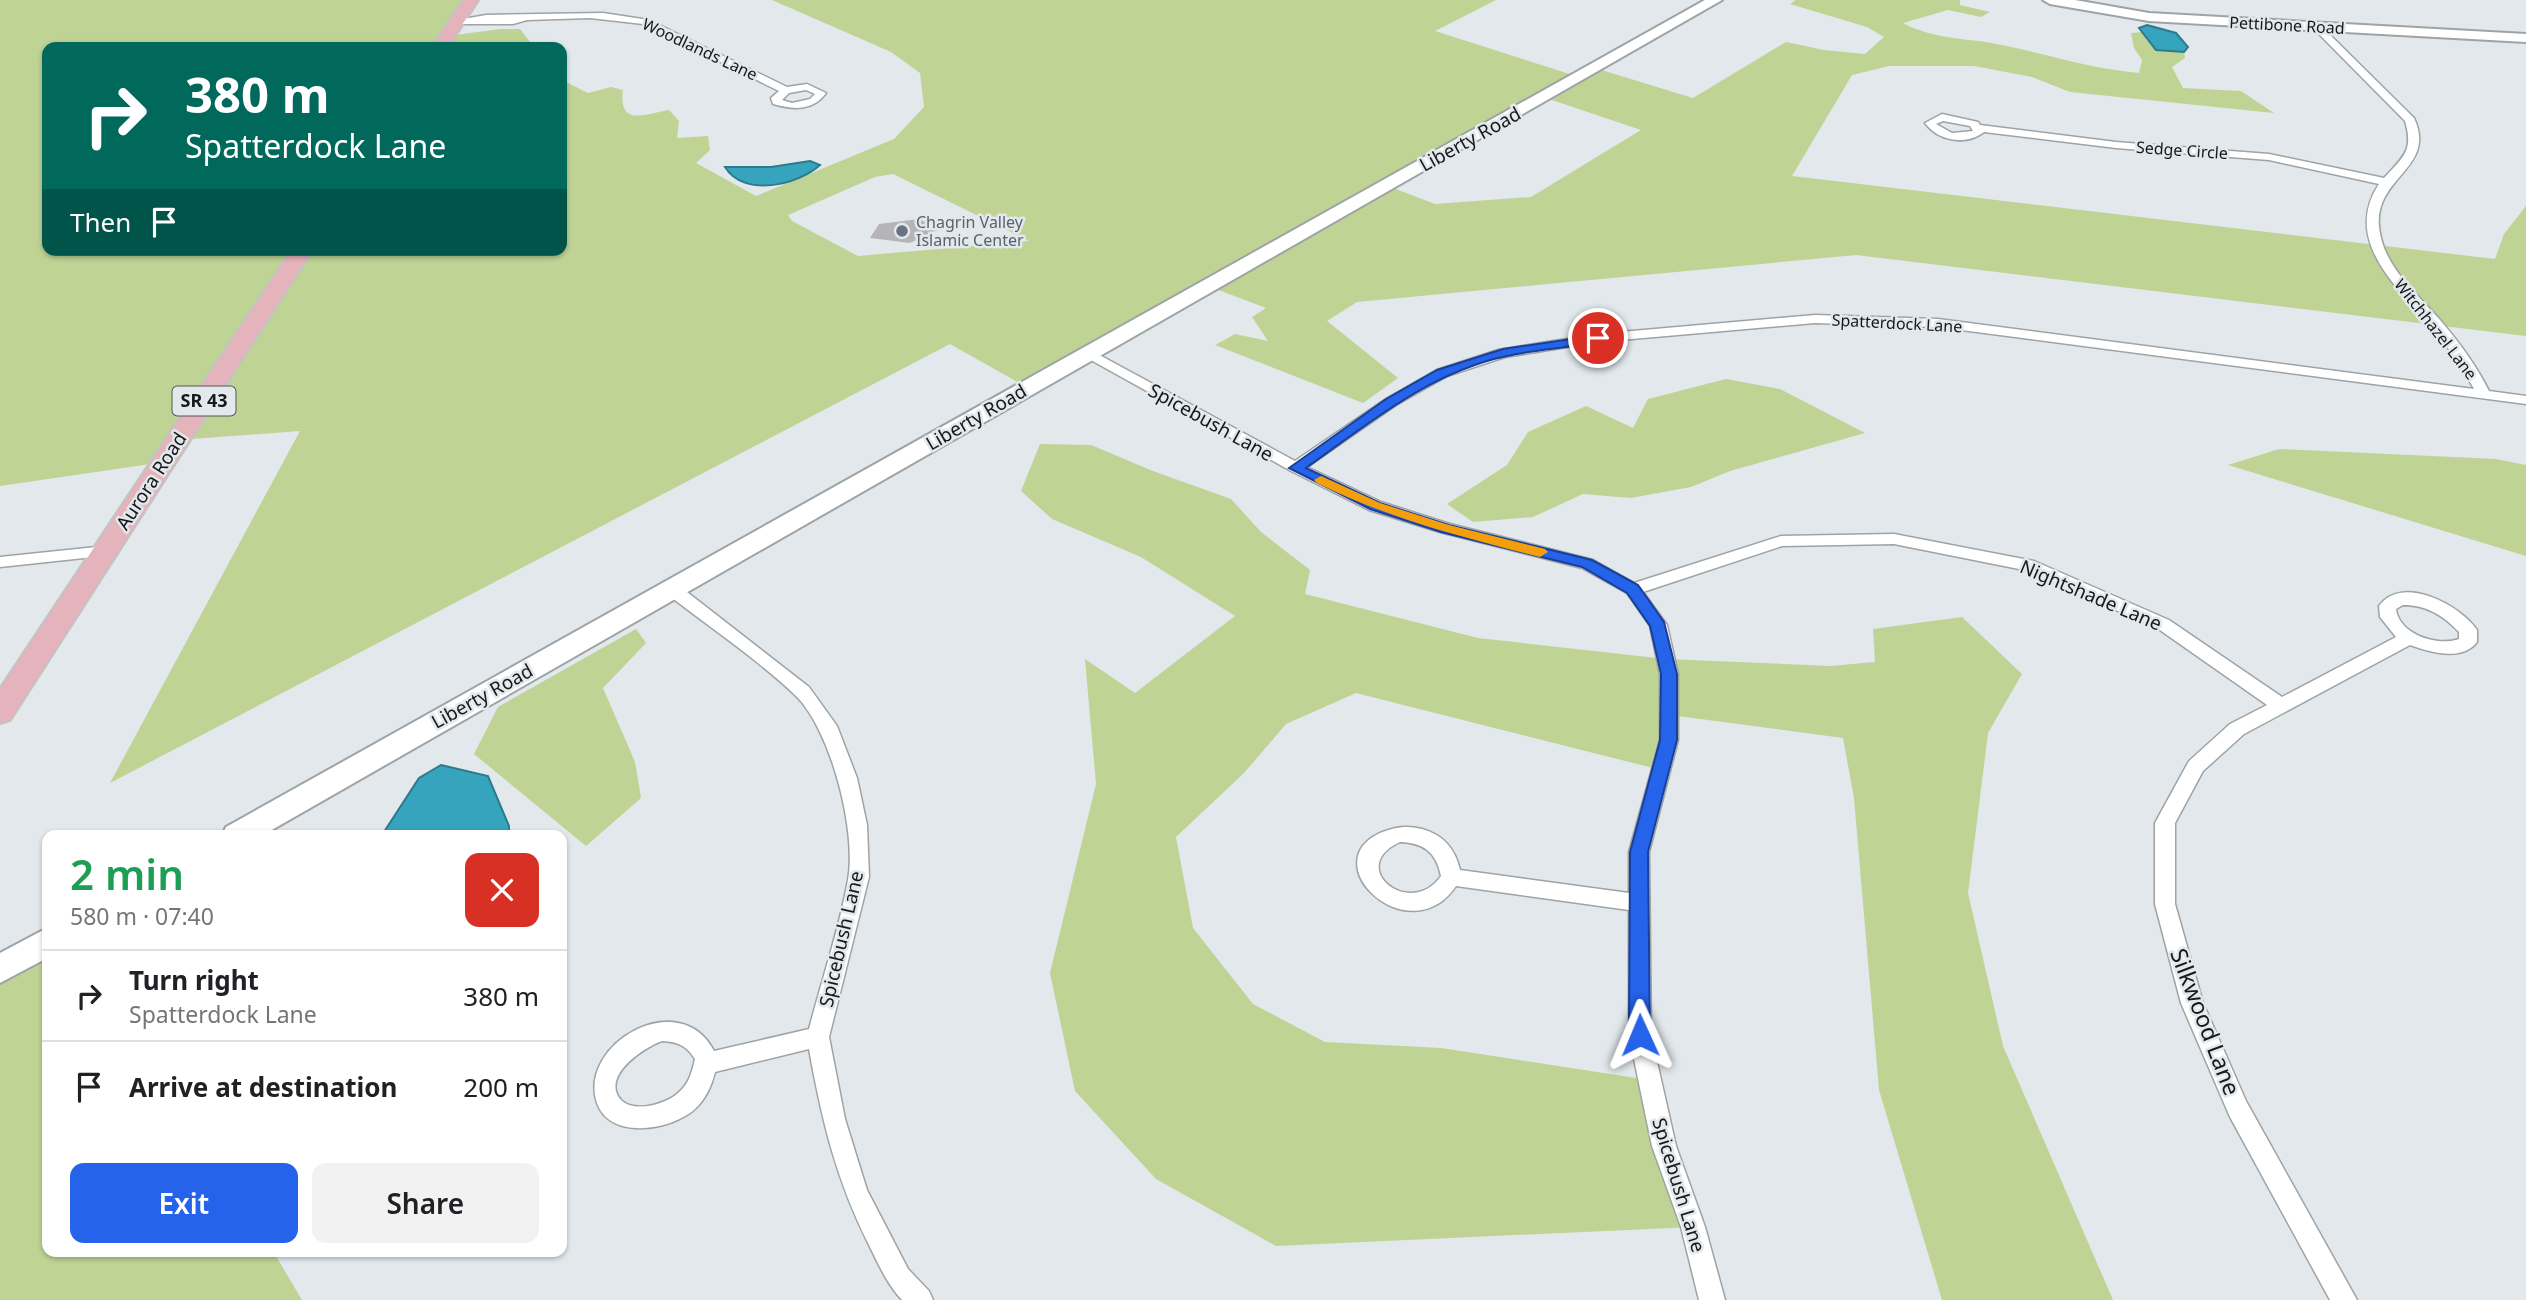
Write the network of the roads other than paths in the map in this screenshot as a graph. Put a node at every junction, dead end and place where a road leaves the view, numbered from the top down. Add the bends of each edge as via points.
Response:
1 (471, 0) edge
2 (1715, 0) edge
3 (2050, 0) edge
4 (457, 22) junction
5 (2316, 27) junction
6 (2526, 38) edge
7 (443, 42) edge
8 (786, 90) dead end
9 (1977, 128) dead end
10 (2385, 182) junction
11 (298, 256) edge
12 (1087, 354) junction
13 (2484, 395) junction
14 (2526, 400) edge
15 (1296, 468) junction
16 (106, 551) junction
17 (0, 562) edge
18 (672, 589) junction
19 (1633, 589) junction
20 (2410, 637) dead end
21 (2282, 706) junction
22 (0, 712) edge
23 (246, 830) edge
24 (1451, 877) dead end
25 (1638, 904) junction
26 (42, 945) edge
27 (0, 968) edge
28 (818, 1037) junction
29 (705, 1065) junction
30 (920, 1300) edge
31 (1712, 1300) edge
32 (2344, 1300) edge

1 - 4 main road
2 - 12 street, Liberty Road
3 - 5 street, Pettibone Road via 2141,16
4 - 7 main road
4 - 8 street, Woodlands Lane via 612,14 646,22
5 - 6 street, Pettibone Road
5 - 10 street, Witchhazel Lane via 2410,120 2416,140 2410,156
9 - 10 street, Sedge Circle via 2269,157
10 - 13 street, Witchhazel Lane via 2373,204 2378,246 2398,283 2437,325
11 - 16 main road, Aurora Road / SR 43
12 - 15 street, Spicebush Lane
12 - 18 street, Liberty Road
13 - 14 street, Spatterdock Lane
13 - 15 street, Spatterdock Lane via 1938,323 1815,319 1598,338 1503,353 1442,373 1391,402
15 - 19 street, Spicebush Lane via 1375,506 1587,564
16 - 17 street
16 - 22 main road, Aurora Road / SR 43
18 - 23 street, Liberty Road
18 - 28 street, Spicebush Lane via 803,692 828,726 847,778 857,825 859,877
19 - 21 street, Nightshade Lane via 1781,541 1894,539 2028,565 2163,624
19 - 25 street, Spicebush Lane via 1658,625 1669,674 1669,740 1639,852
20 - 21 street, Silkwood Lane
21 - 32 street, Silkwood Lane via 2237,729 2196,766 2165,823 2165,904 2192,1003 2238,1110
24 - 25 street
25 - 31 street, Spicebush Lane via 1640,1035 1664,1146 1693,1227
26 - 27 street
28 - 29 street
28 - 30 street, Spicebush Lane via 833,1119 856,1194 899,1278
29 - 29 street via 699,1086 664,1115 634,1119 619,1113 608,1099 608,1076 619,1056 632,1044 662,1031 679,1031 698,1040

